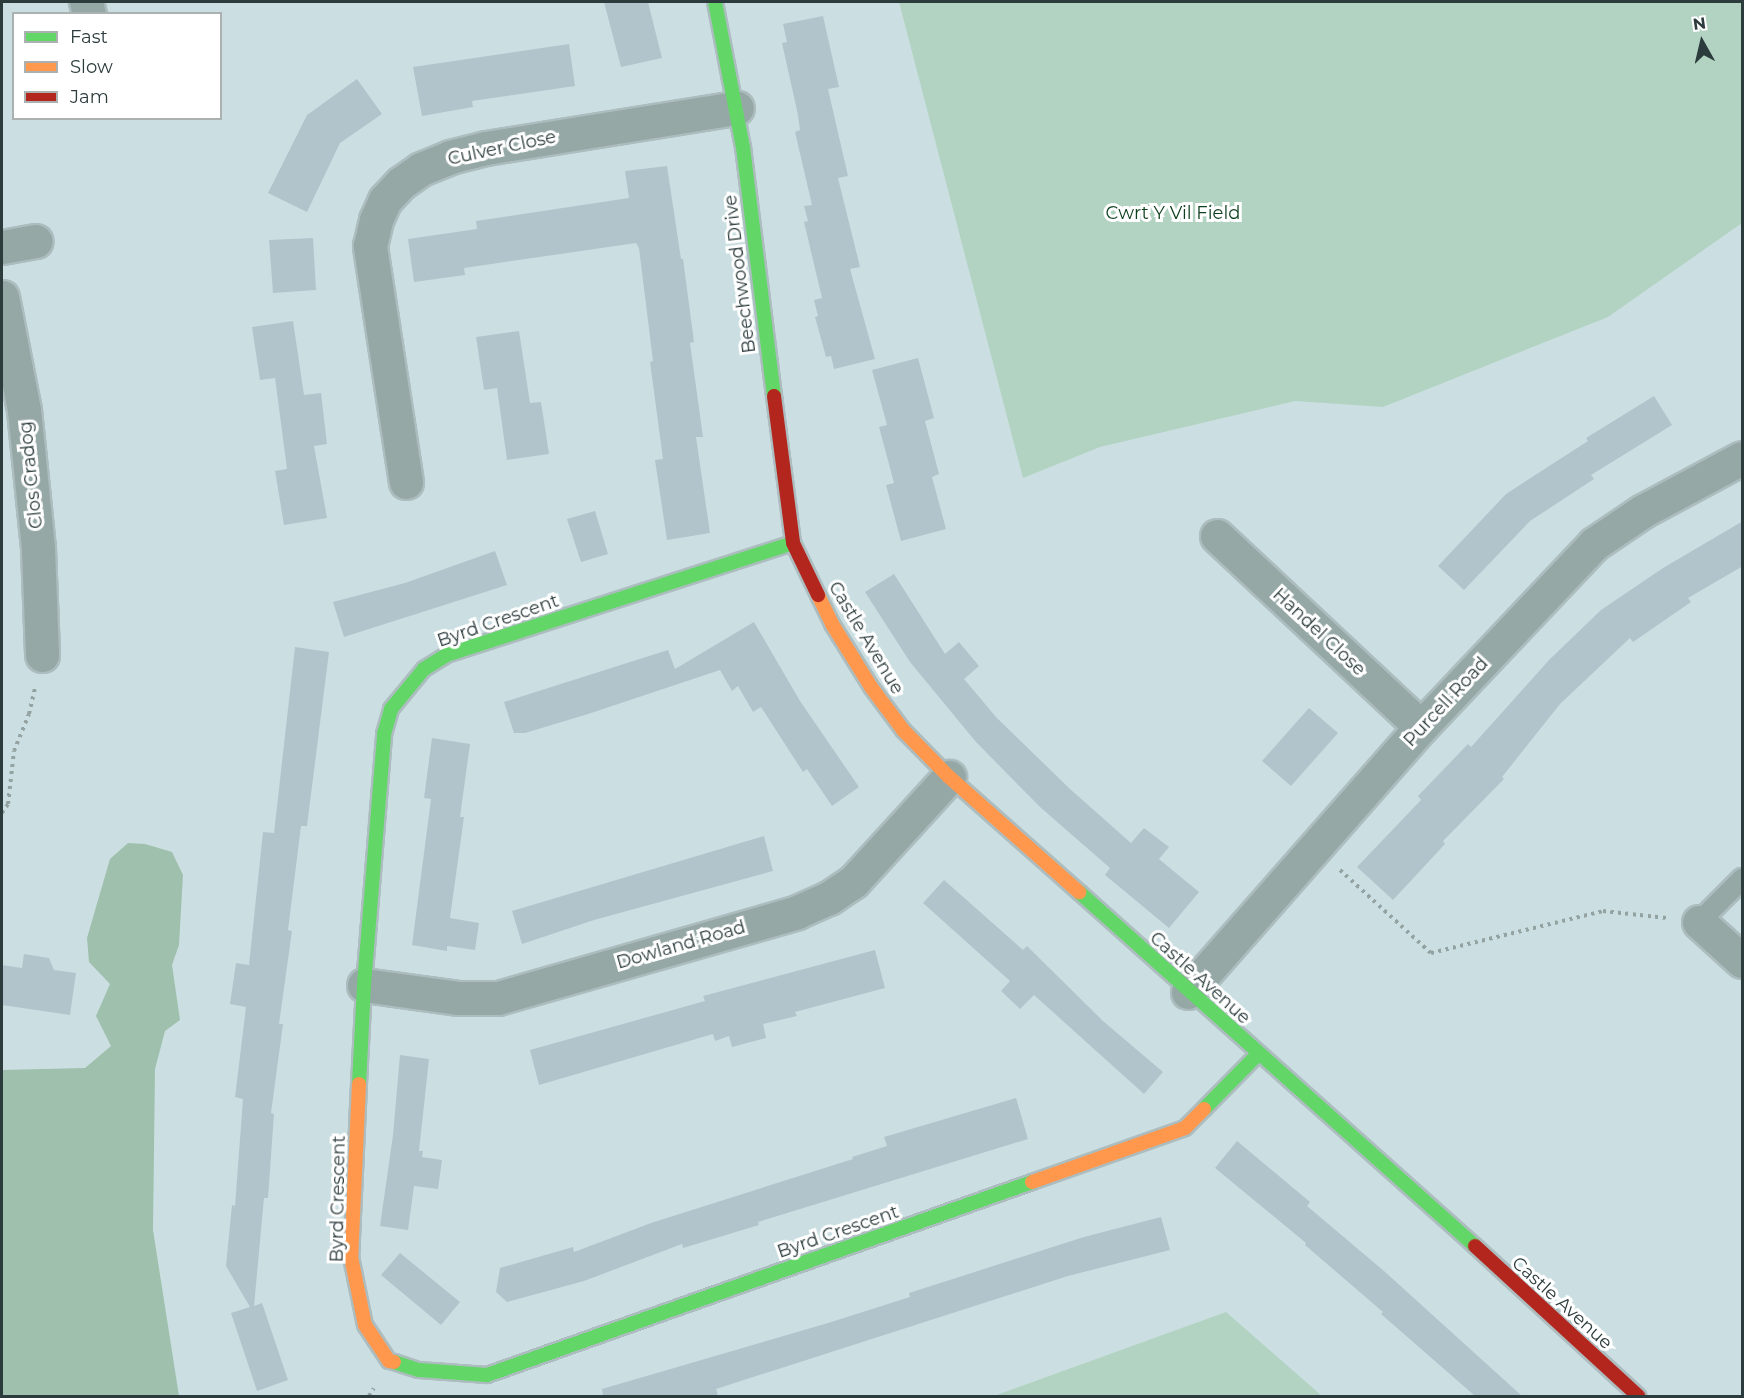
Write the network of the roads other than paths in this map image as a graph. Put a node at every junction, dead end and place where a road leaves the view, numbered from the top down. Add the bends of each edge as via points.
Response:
1 (715, 2) edge
2 (737, 108) junction
3 (35, 240) dead end
4 (2, 247) edge
5 (2, 297) edge
6 (1743, 458) edge
7 (406, 482) dead end
8 (1216, 536) dead end
9 (793, 543) junction
10 (42, 655) road end
11 (1421, 727) junction
12 (949, 777) junction
13 (1743, 879) edge
14 (1699, 922) joint
15 (1743, 961) edge
16 (364, 985) junction
17 (1188, 992) junction
18 (1258, 1054) junction
19 (1638, 1396) edge

1 - 2 street, Beechwood Drive
2 - 7 street, Culver Close via 572,133 450,157 421,169 385,200 370,246
2 - 9 street, Beechwood Drive
3 - 4 street
5 - 10 street, Clos Cradog via 24,410 38,549
6 - 11 street, Purcell Road via 1643,512 1594,544
8 - 11 street, Handel Close
9 - 12 street, Castle Avenue via 832,624 871,687 903,730
9 - 16 street, Byrd Crescent via 446,655 424,669 392,709 384,735
11 - 17 street, Purcell Road
12 - 16 street, Dowland Road via 854,881 797,912 498,998 459,998
12 - 17 street, Castle Avenue
13 - 14 lane
14 - 15 street
16 - 18 street, Byrd Crescent via 351,1257 364,1325 389,1361 419,1370 487,1375 1185,1128
17 - 18 street, Castle Avenue
18 - 19 street, Castle Avenue via 1402,1179

